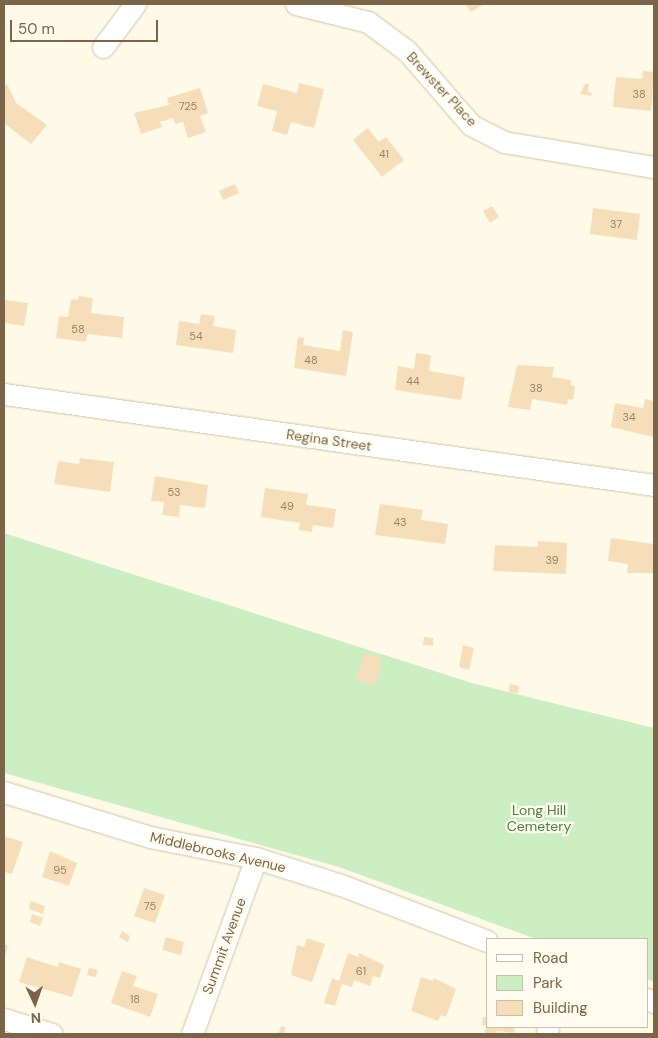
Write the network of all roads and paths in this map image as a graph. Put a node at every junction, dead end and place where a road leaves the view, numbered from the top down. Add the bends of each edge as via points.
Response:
1 (135, 4) edge
2 (296, 4) edge
3 (103, 47) dead end
4 (654, 167) edge
5 (4, 394) edge
6 (654, 485) edge
7 (4, 792) edge
8 (256, 858) junction
9 (486, 941) edge
10 (4, 1019) edge
11 (52, 1034) edge
12 (192, 1034) edge

1 - 3 street
2 - 4 street, Brewster Place via 368,22 407,51 471,125 504,142
5 - 6 street, Regina Street
7 - 8 street, Middlebrooks Avenue via 150,836
8 - 9 street, Middlebrooks Avenue via 342,886
8 - 12 street, Summit Avenue
10 - 11 street

